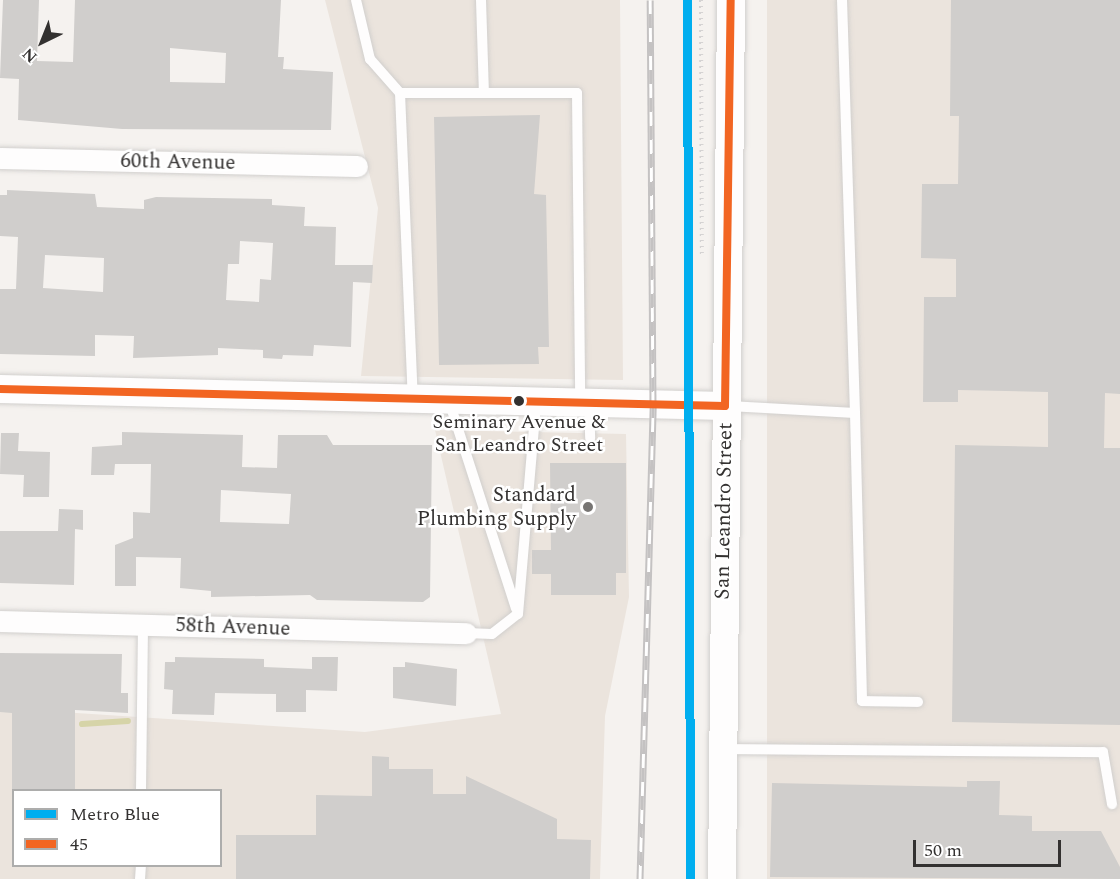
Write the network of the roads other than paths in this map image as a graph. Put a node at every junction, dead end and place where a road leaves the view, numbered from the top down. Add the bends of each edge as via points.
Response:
1 (356, 0) edge
2 (481, 0) edge
3 (731, 0) edge
4 (842, 0) edge
5 (400, 93) junction
6 (484, 93) junction
7 (0, 158) edge
8 (357, 166) dead end
9 (0, 389) edge
10 (413, 399) junction
11 (449, 400) junction
12 (537, 402) junction
13 (584, 403) junction
14 (725, 405) junction
15 (855, 413) junction
16 (590, 438) dead end
17 (518, 614) junction
18 (0, 621) edge
19 (143, 624) junction
20 (466, 633) joint
21 (918, 702) dead end
22 (722, 749) junction
23 (141, 789) edge
24 (1112, 804) dead end
25 (722, 879) edge

1 - 5 lane via 370,59
2 - 6 lane
3 - 14 main road, San Leandro Street
4 - 15 lane
5 - 6 lane
5 - 10 lane
6 - 13 lane via 577,93
7 - 8 street, 60th Avenue
9 - 10 main road
10 - 11 main road
11 - 12 main road
11 - 17 lane
12 - 13 main road
12 - 17 lane
13 - 14 main road
13 - 16 lane
14 - 15 lane
14 - 22 main road, San Leandro Street
15 - 21 lane via 862,701
17 - 20 lane via 492,634
18 - 19 street, 58th Avenue
19 - 20 street, 58th Avenue
19 - 23 lane
22 - 24 lane via 1103,752
22 - 25 main road, San Leandro Street

